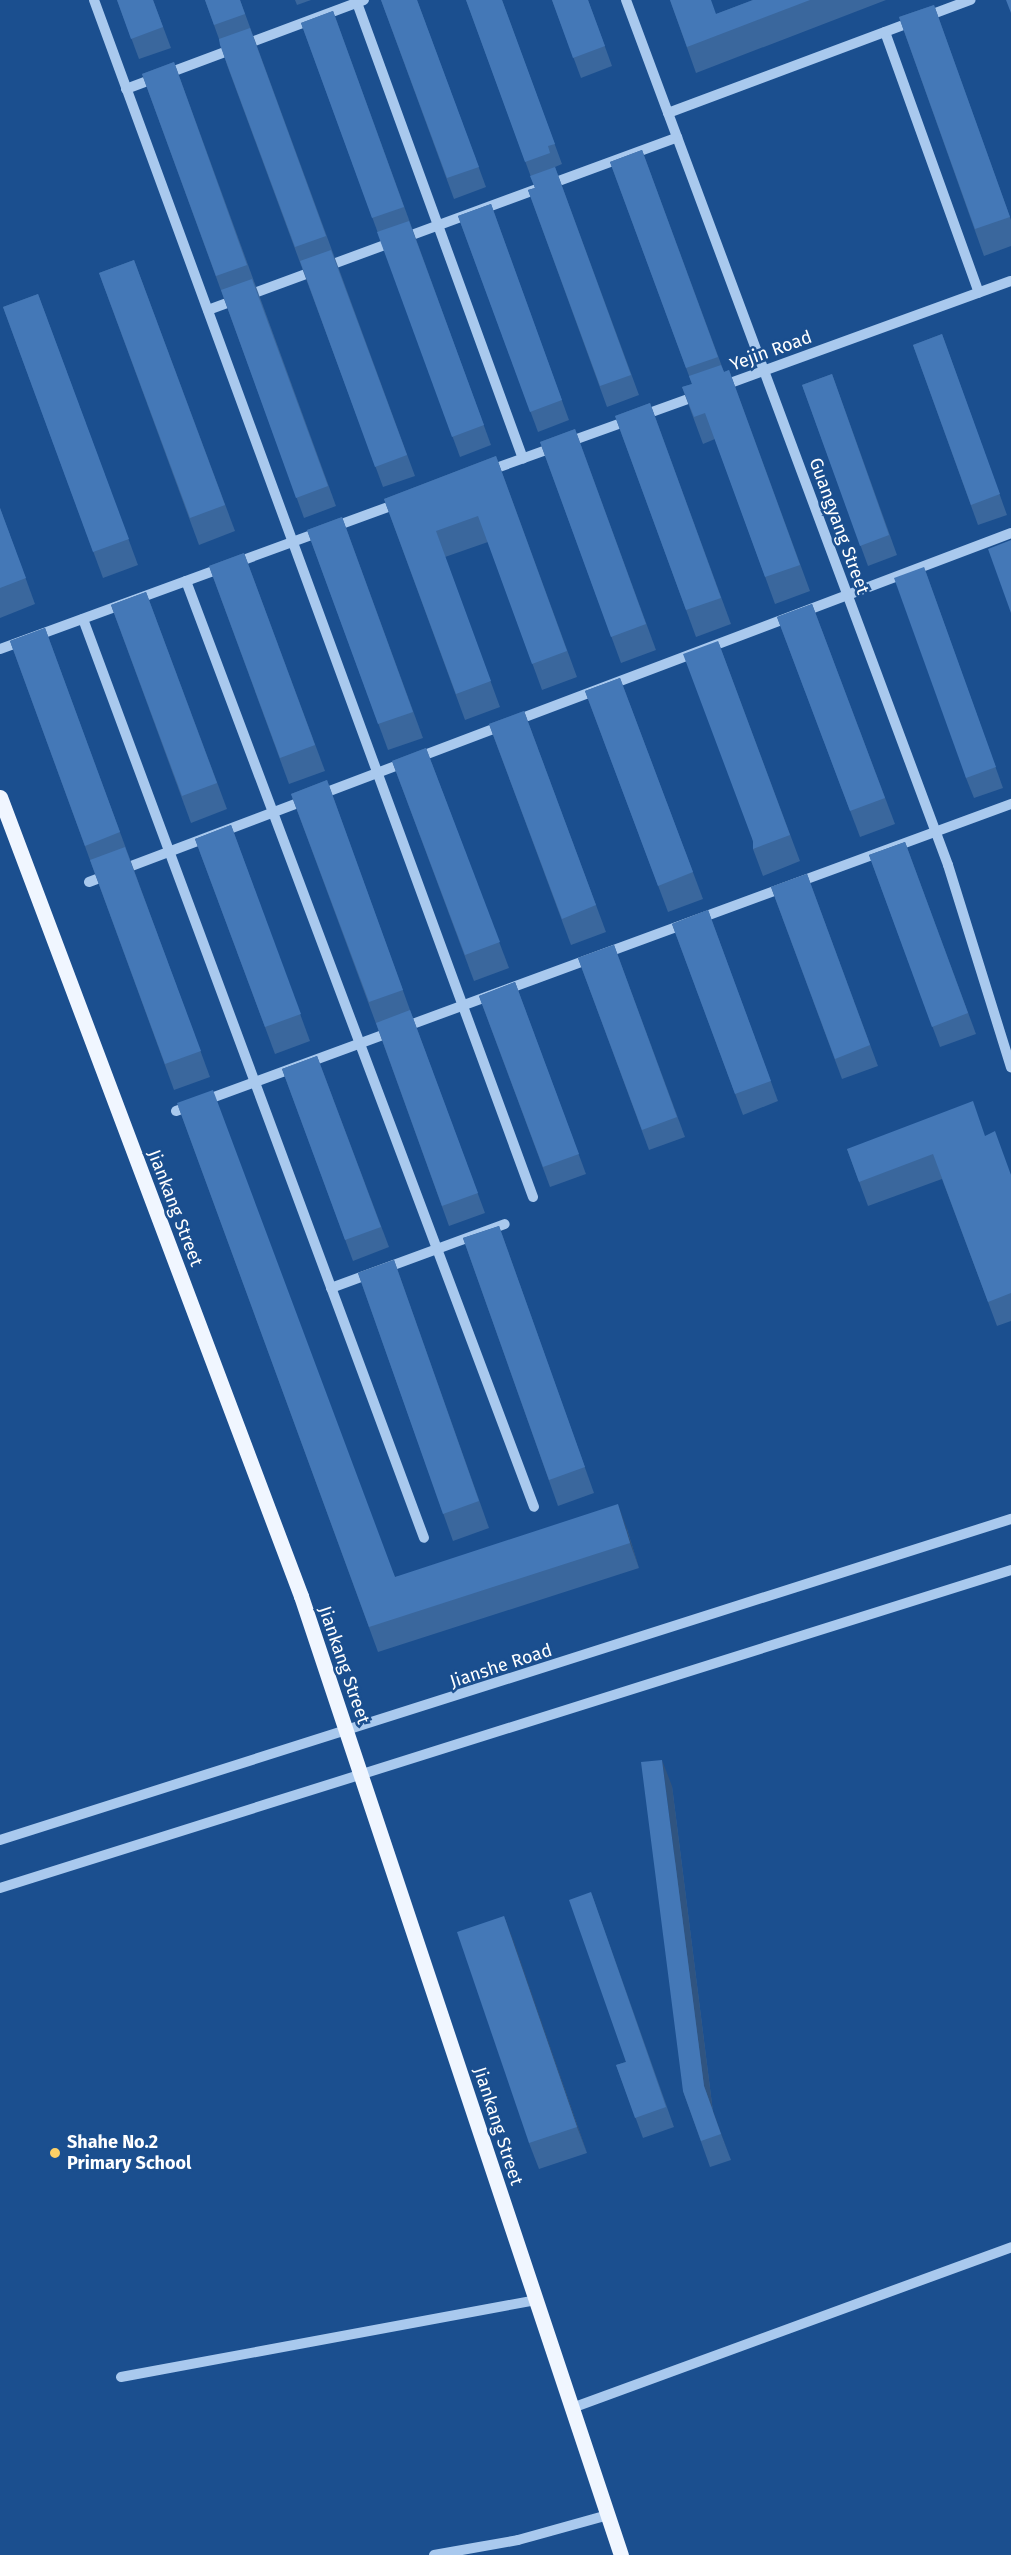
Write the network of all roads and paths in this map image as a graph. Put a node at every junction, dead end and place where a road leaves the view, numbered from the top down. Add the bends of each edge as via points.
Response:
1 (94, 0) edge
2 (626, 0) edge
3 (971, 0) edge
4 (359, 1) edge
5 (885, 32) junction
6 (126, 89) junction
7 (668, 113) junction
8 (677, 137) junction
9 (438, 225) junction
10 (1011, 281) edge
11 (979, 293) junction
12 (208, 310) junction
13 (764, 371) junction
14 (523, 459) junction
15 (479, 475) edge
16 (414, 498) edge
17 (1011, 533) edge
18 (293, 542) junction
19 (186, 581) junction
20 (847, 594) junction
21 (82, 619) junction
22 (0, 649) edge
23 (378, 772) junction
24 (0, 797) edge
25 (1011, 804) edge
26 (273, 812) junction
27 (936, 832) junction
28 (169, 851) junction
29 (89, 882) edge
30 (463, 1006) junction
31 (360, 1043) junction
32 (1011, 1067) edge
33 (254, 1082) junction
34 (176, 1111) edge
35 (533, 1197) dead end
36 (505, 1224) dead end
37 (437, 1249) junction
38 (331, 1288) junction
39 (534, 1507) dead end
40 (1011, 1520) edge
41 (424, 1538) dead end
42 (1011, 1570) edge
43 (346, 1732) junction
44 (360, 1774) junction
45 (0, 1840) edge
46 (0, 1888) edge
47 (1011, 2247) edge
48 (536, 2300) junction
49 (121, 2377) dead end
50 (572, 2408) junction
51 (608, 2515) junction
52 (502, 2543) junction
53 (434, 2555) edge
54 (504, 2555) edge
55 (621, 2555) edge

1 - 6 street
2 - 7 street, Guangyang Street
3 - 5 street
4 - 6 street
4 - 9 street
5 - 7 street
5 - 11 street
6 - 12 street
7 - 8 street, Guangyang Street
8 - 9 street
8 - 13 street, Guangyang Street
9 - 12 street
9 - 14 street
10 - 11 street, Yejin Road
11 - 13 street, Yejin Road
12 - 18 street
13 - 14 street, Yejin Road
13 - 20 street, Guangyang Street
14 - 15 street, Yejin Road
16 - 18 street
17 - 20 street
18 - 19 street
18 - 23 street
19 - 21 street
19 - 26 street
20 - 23 street
20 - 27 street, Guangyang Street
21 - 22 street
21 - 28 street
23 - 26 street
23 - 30 street
24 - 43 main road, Jiankang Street via 301,1596
25 - 27 street
26 - 28 street
26 - 31 street
27 - 30 street
27 - 32 street, Guangyang Street
28 - 29 street
28 - 33 street
30 - 31 street
30 - 35 street
31 - 33 street
31 - 37 street
33 - 34 street
33 - 38 street
36 - 37 street
37 - 38 street
37 - 39 street
38 - 41 street
40 - 43 street, Jianshe Road
42 - 44 street
43 - 44 main road, Jiankang Street
43 - 45 street, Jianshe Road
44 - 46 street
44 - 48 main road, Jiankang Street
47 - 50 street
48 - 49 street
48 - 50 main road, Jiankang Street
50 - 51 main road, Jiankang Street
51 - 52 street
51 - 55 main road, Jiankang Street
52 - 53 street
52 - 54 street

